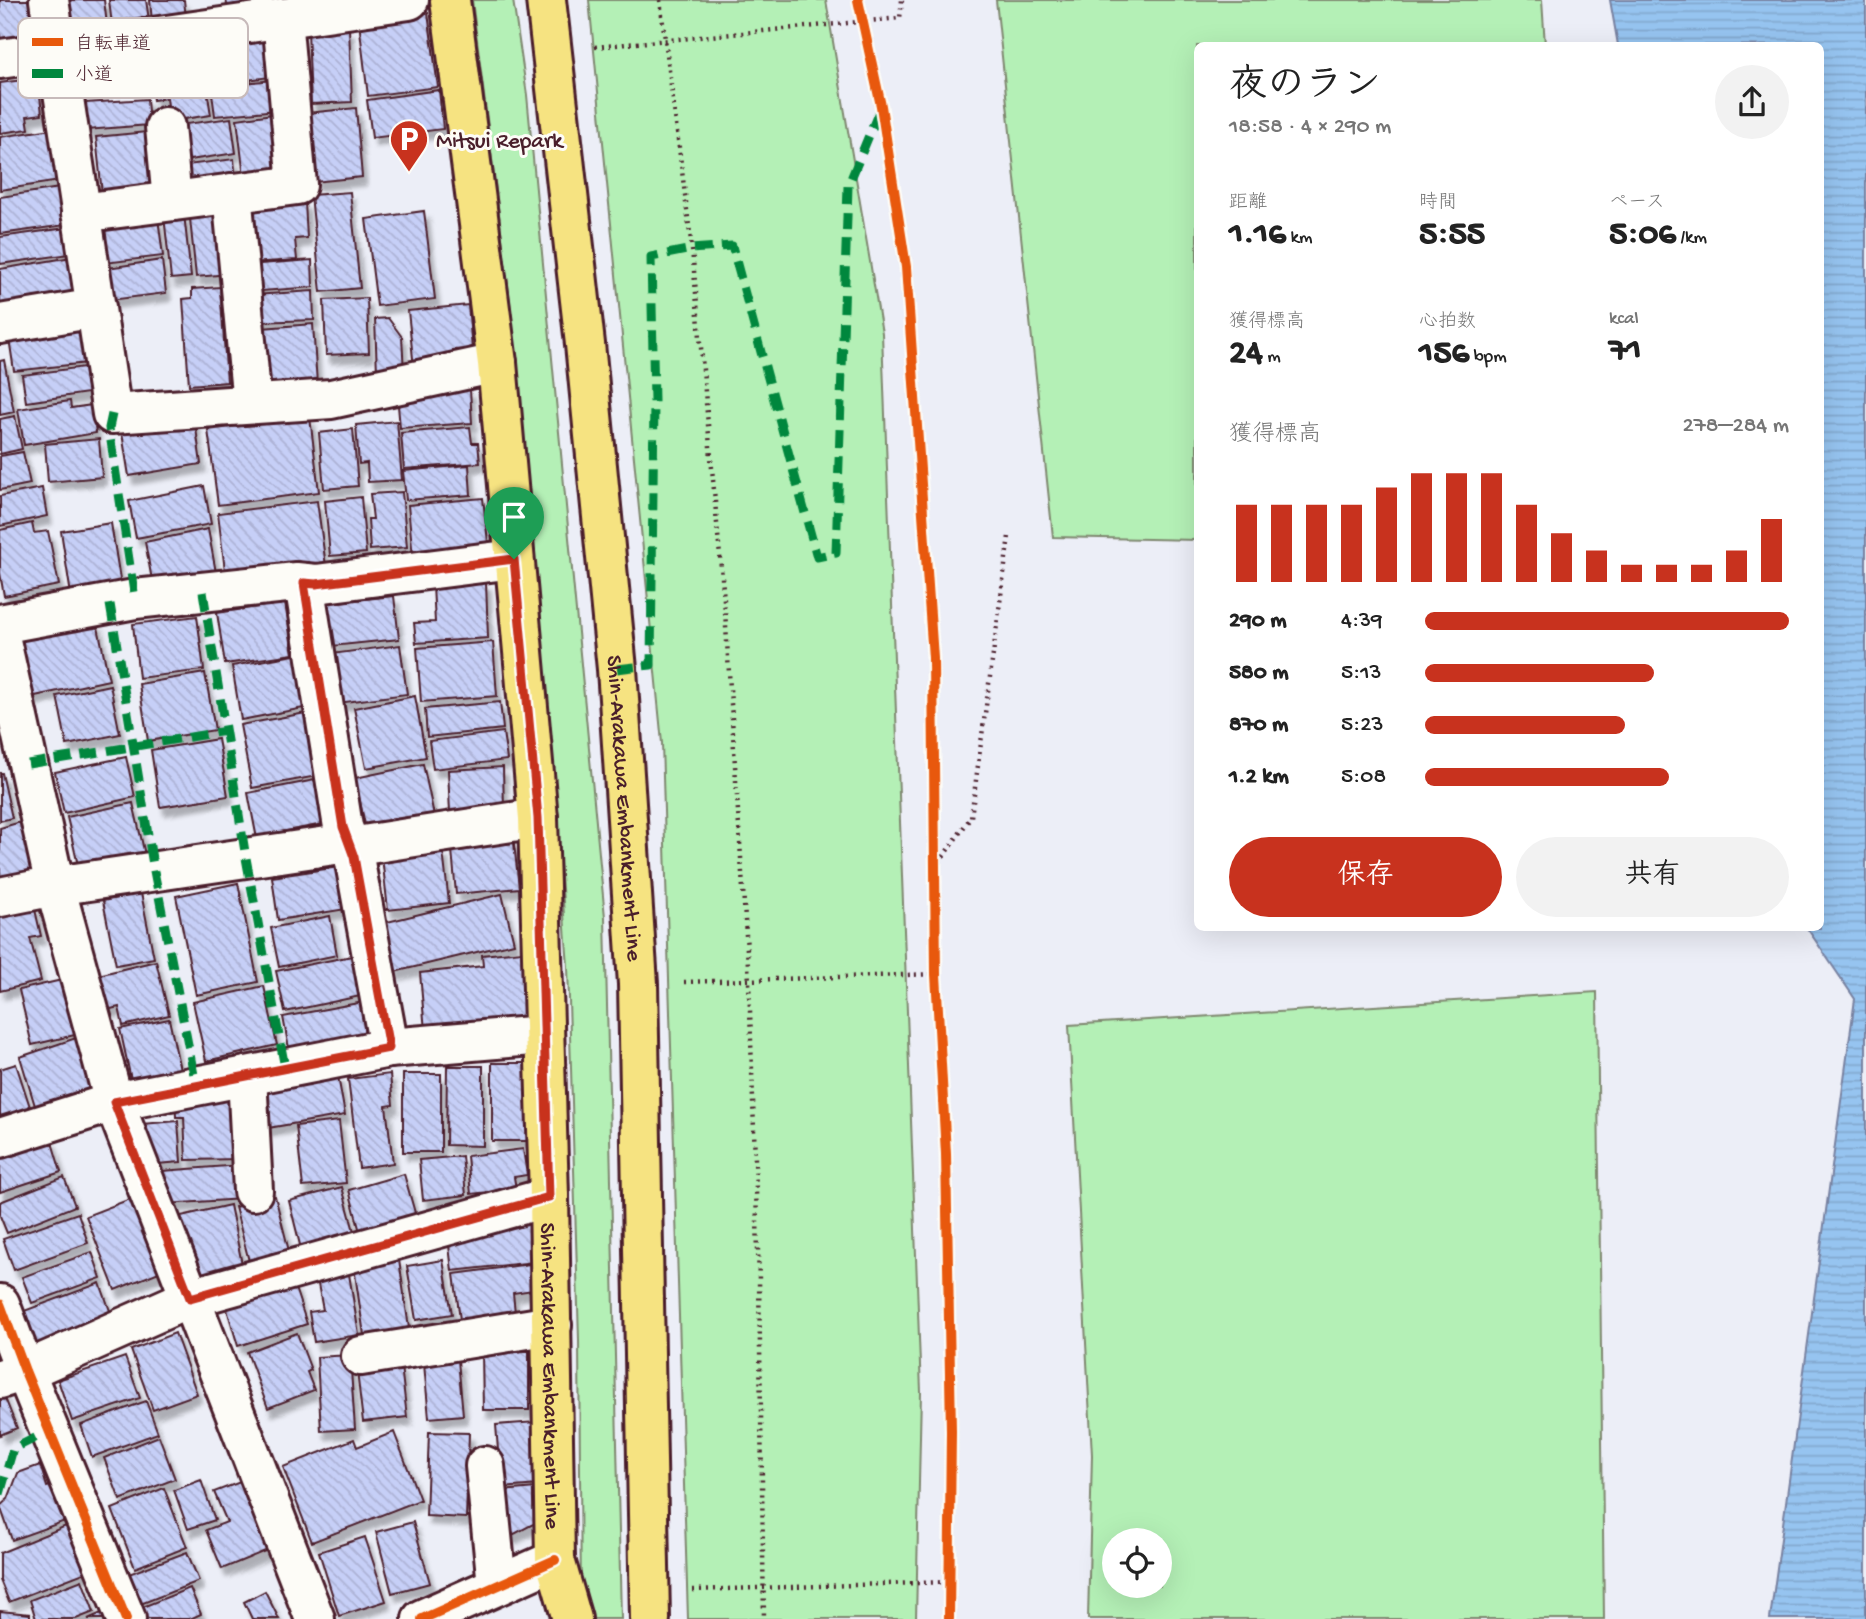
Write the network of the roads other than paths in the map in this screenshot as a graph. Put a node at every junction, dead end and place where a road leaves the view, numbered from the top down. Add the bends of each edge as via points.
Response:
1 (49, 0) edge
2 (408, 0) edge
3 (450, 0) edge
4 (547, 0) edge
5 (210, 15) edge
6 (52, 18) edge
7 (282, 18) junction
8 (18, 56) edge
9 (0, 59) edge
10 (63, 98) edge
11 (165, 127) dead end
12 (232, 193) junction
13 (172, 201) junction
14 (81, 213) junction
15 (96, 308) junction
16 (0, 324) edge
17 (497, 363) junction
18 (252, 404) junction
19 (514, 559) junction
20 (304, 583) junction
21 (0, 624) edge
22 (0, 636) edge
23 (538, 818) junction
24 (348, 843) junction
25 (55, 886) junction
26 (0, 897) edge
27 (544, 1035) junction
28 (389, 1048) junction
29 (247, 1076) junction
30 (114, 1102) junction
31 (0, 1138) edge
32 (253, 1191) dead end
33 (549, 1197) junction
34 (190, 1298) junction
35 (0, 1304) edge
36 (552, 1325) junction
37 (361, 1356) dead end
38 (12, 1375) edge
39 (485, 1466) dead end
40 (555, 1560) junction
41 (484, 1600) edge
42 (650, 1605) edge
43 (126, 1619) edge
44 (315, 1619) edge
45 (422, 1619) edge
46 (572, 1619) edge

1 - 6 street
2 - 7 street
3 - 17 main road, Shin-Arakawa Embankment Line
4 - 42 main road, Shin-Arakawa Embankment Line via 585,344 622,747 638,984
5 - 7 street
7 - 12 street via 297,185
8 - 9 street
10 - 14 street
11 - 13 street
12 - 13 street
12 - 18 street
13 - 14 street
14 - 15 street
15 - 16 street
15 - 18 street via 112,414
17 - 18 street via 331,398
17 - 19 main road, Shin-Arakawa Embankment Line
19 - 20 street
19 - 23 main road, Shin-Arakawa Embankment Line
20 - 21 street via 135,599
20 - 24 street
22 - 25 street
23 - 24 street via 362,845
23 - 27 main road, Shin-Arakawa Embankment Line
24 - 25 street
24 - 28 street
25 - 26 street
25 - 30 street
27 - 28 street
27 - 33 main road, Shin-Arakawa Embankment Line
28 - 29 street
29 - 30 street
29 - 32 street
30 - 31 street
30 - 34 street
33 - 34 street
33 - 36 main road, Shin-Arakawa Embankment Line
34 - 38 street
34 - 44 street
35 - 38 street
36 - 37 street
36 - 40 main road, Shin-Arakawa Embankment Line
38 - 43 street
39 - 41 street
40 - 41 street
40 - 46 main road, Shin-Arakawa Embankment Line
41 - 45 street

